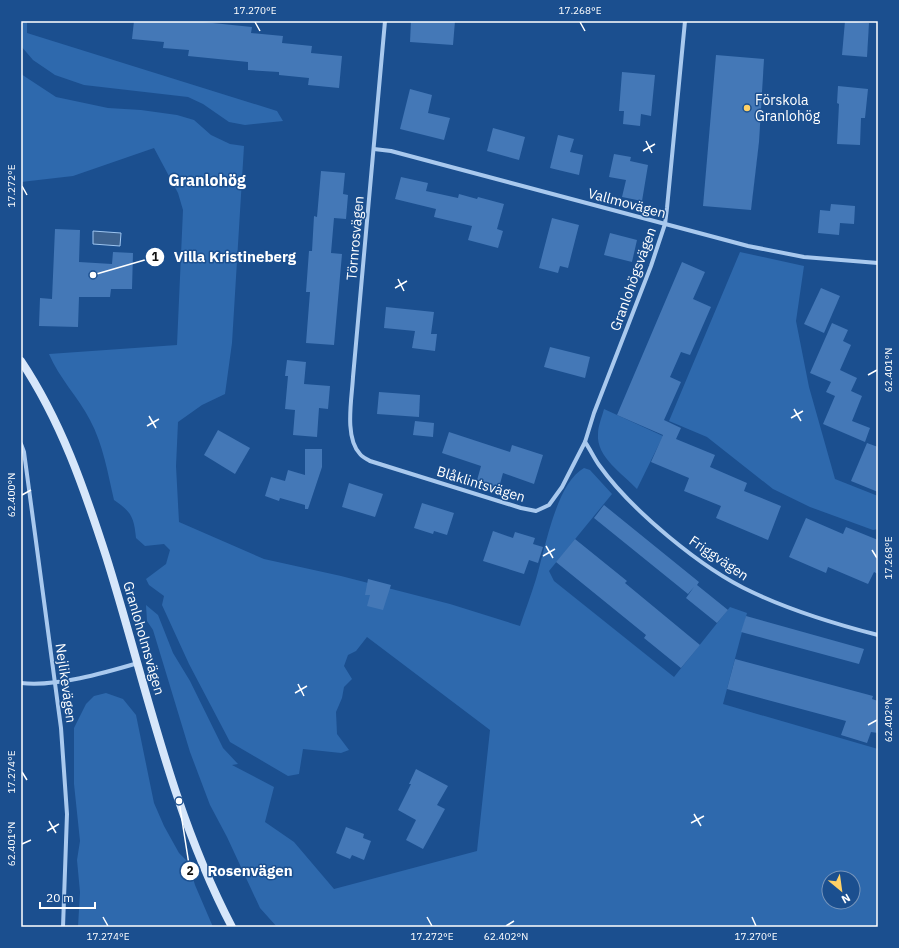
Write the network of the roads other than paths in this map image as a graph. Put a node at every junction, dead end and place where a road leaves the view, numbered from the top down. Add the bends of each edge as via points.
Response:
1 (385, 21) edge
2 (685, 21) edge
3 (374, 149) junction
4 (665, 224) junction
5 (878, 263) edge
6 (21, 361) edge
7 (585, 442) junction
8 (21, 444) edge
9 (360, 454) joint
10 (878, 635) edge
11 (138, 662) junction
12 (55, 681) junction
13 (21, 683) edge
14 (63, 927) edge
15 (232, 927) edge

1 - 3 street, Törnrosvägen
2 - 4 street, Granlohögsvägen
3 - 4 street, Vallmovägen via 391,151
3 - 9 street, Törnrosvägen via 350,428 354,445
4 - 5 street, Vallmovägen via 748,246 804,257
4 - 7 street, Granlohögsvägen
6 - 11 street, Granloholmsvägen via 57,423 87,496
7 - 9 street, Blåklintsvägen via 562,487 549,505 536,511 416,475 370,460
7 - 10 street, Friggvägen via 598,465 644,516 700,561 750,592 797,612
8 - 12 street, Nejlikevägen
11 - 12 street via 86,676
11 - 15 street, Granloholmsvägen via 184,818
12 - 13 street
12 - 14 street, Nejlikevägen via 62,728 67,814

